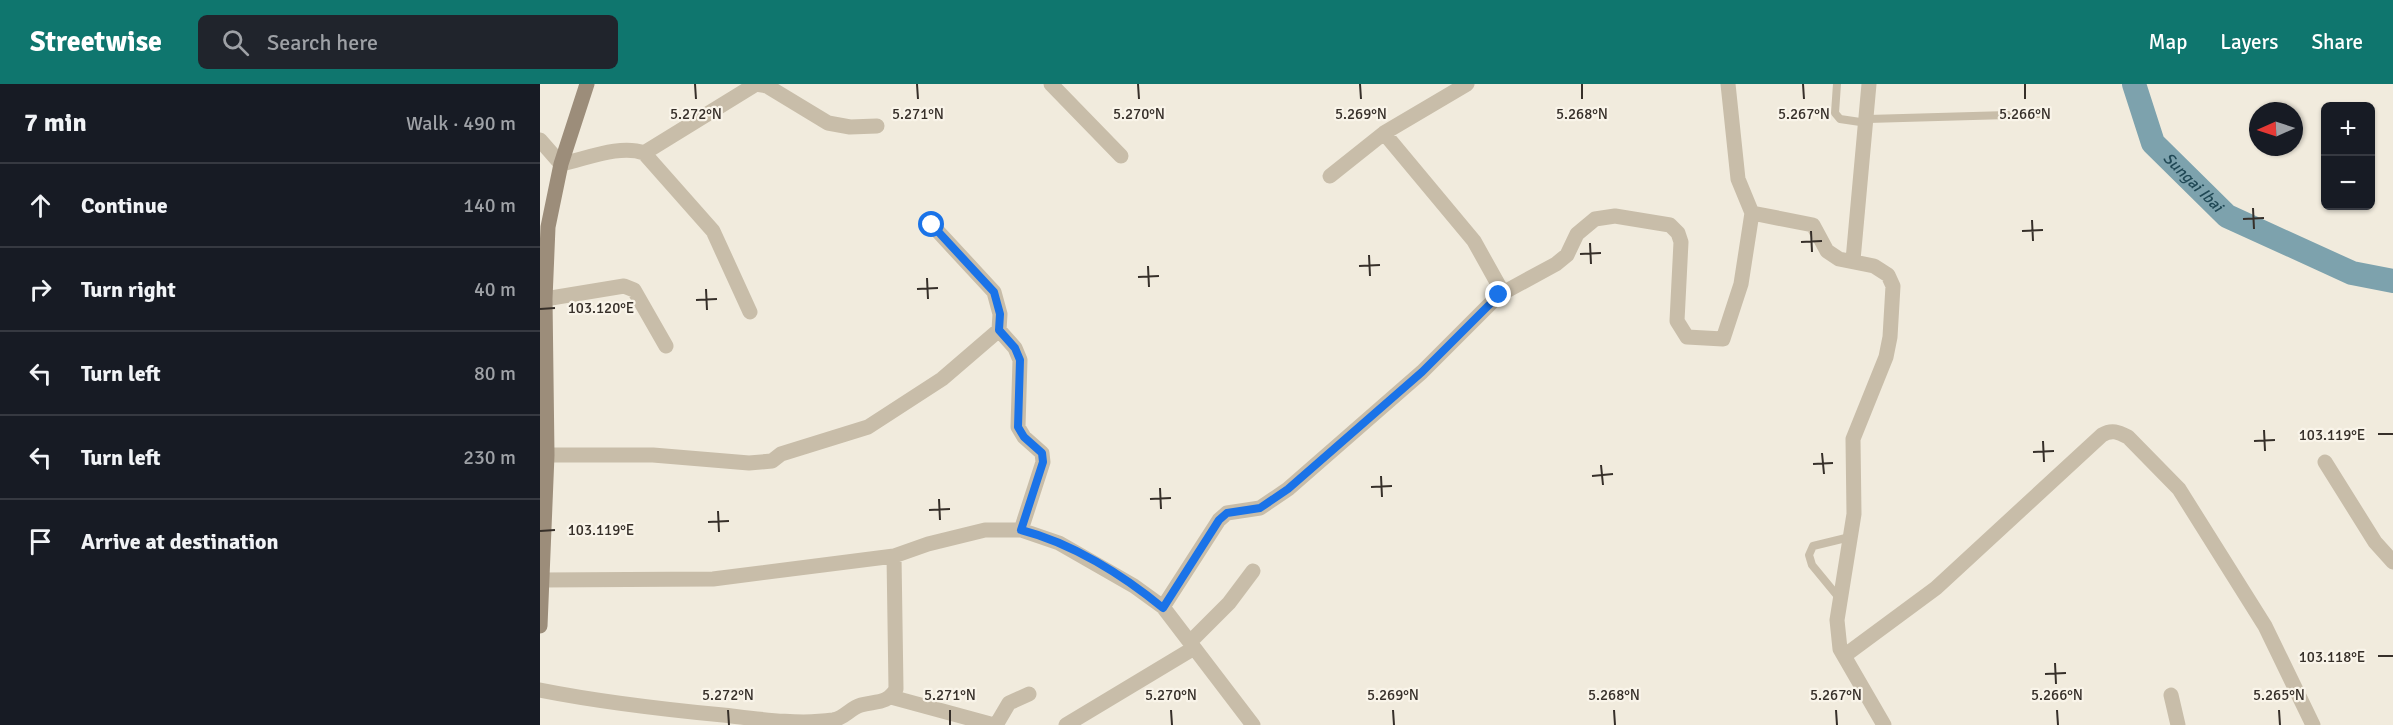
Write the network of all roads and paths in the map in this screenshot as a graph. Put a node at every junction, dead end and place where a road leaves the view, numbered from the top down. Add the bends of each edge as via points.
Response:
1 (587, 84) edge
2 (1051, 84) edge
3 (1467, 84) edge
4 (1728, 84) edge
5 (1837, 84) edge
6 (1869, 84) edge
7 (2039, 114) dead end
8 (1868, 121) junction
9 (877, 126) dead end
10 (1384, 133) junction
11 (540, 140) edge
12 (644, 153) junction
13 (1121, 156) dead end
14 (561, 164) junction
15 (1330, 176) dead end
16 (1752, 213) junction
17 (932, 225) dead end
18 (544, 227) edge
19 (1853, 260) junction
20 (543, 274) edge
21 (1503, 293) junction
22 (545, 298) junction
23 (750, 312) dead end
24 (999, 330) junction
25 (666, 346) dead end
26 (547, 455) junction
27 (2325, 462) dead end
28 (1021, 530) junction
29 (1851, 537) junction
30 (894, 556) junction
31 (2393, 562) edge
32 (1254, 572) dead end
33 (543, 580) junction
34 (1840, 600) junction
35 (1163, 608) junction
36 (540, 626) edge
37 (1192, 645) junction
38 (1844, 656) junction
39 (540, 690) edge
40 (1029, 694) dead end
41 (2170, 695) dead end
42 (891, 697) junction
43 (666, 718) edge
44 (995, 725) edge
45 (1066, 725) edge
46 (1253, 725) edge
47 (1884, 725) edge
48 (2178, 725) edge
49 (2313, 725) edge

1 - 14 main road
2 - 13 street
3 - 10 street
4 - 16 street via 1738,179
5 - 8 lane via 1835,113 1840,118
6 - 8 street
7 - 8 lane
8 - 19 street
9 - 12 street via 837,126 767,86 756,84
10 - 15 street
10 - 21 street via 1474,241
11 - 14 street
12 - 14 street via 620,151
12 - 23 street via 713,231
14 - 18 main road
16 - 19 street via 1813,225 1827,251 1839,259
16 - 21 street via 1741,284 1722,339 1687,337 1680,330 1677,321 1681,242 1670,225 1616,216 1595,219 1576,234 1567,255 1556,264
17 - 24 street via 994,292 1000,314
18 - 20 main road
19 - 29 street via 1888,275 1894,295 1886,357 1853,439
20 - 22 main road
21 - 35 street via 1422,372 1288,489 1260,508 1227,513 1219,520
22 - 25 street via 624,285 634,290
22 - 26 main road
24 - 26 street via 942,379 868,427 781,454 772,461
24 - 28 street via 1020,360 1018,427 1042,453 1043,462
26 - 33 main road
27 - 31 street via 2375,542
28 - 30 street via 985,530
28 - 35 street via 1059,543 1134,586
29 - 34 street
29 - 34 lane via 1813,546 1809,555 1812,565
30 - 33 street via 713,579
30 - 42 street via 896,689
32 - 37 street
33 - 36 main road
34 - 38 street via 1837,638
35 - 37 street
37 - 45 street
37 - 46 street
38 - 47 street
38 - 49 street via 1936,588 2102,435 2118,432 2128,437 2179,489 2265,626
39 - 43 street
40 - 44 street via 1009,703
41 - 48 street
42 - 43 street via 854,707 848,714 824,721
42 - 44 street

